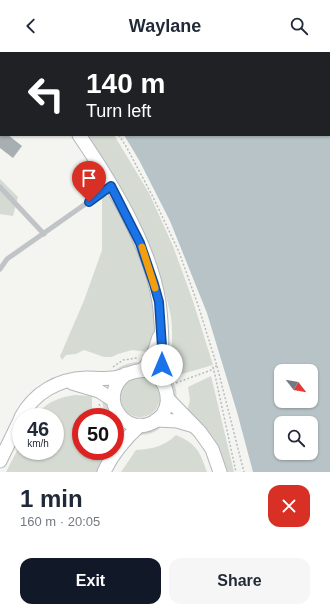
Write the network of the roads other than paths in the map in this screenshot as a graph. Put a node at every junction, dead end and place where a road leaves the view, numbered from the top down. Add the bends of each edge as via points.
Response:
1 (80, 136) edge
2 (111, 186) junction
3 (0, 187) edge
4 (44, 234) junction
5 (0, 269) edge
6 (161, 328) junction
7 (142, 370) junction
8 (126, 374) junction
9 (168, 380) junction
10 (65, 381) junction
11 (168, 398) junction
12 (115, 406) junction
13 (27, 408) edge
14 (156, 420) junction
15 (140, 426) junction
16 (196, 427) junction
17 (12, 436) edge
18 (0, 461) edge
19 (107, 462) edge
20 (220, 472) edge

1 - 2 main road
2 - 4 lane
2 - 6 main road via 145,255 159,302
3 - 4 lane
4 - 5 lane via 7,259
6 - 7 main road via 152,359
6 - 9 main road
7 - 8 main road
7 - 9 main road
8 - 10 main road via 113,378 76,378
8 - 12 main road via 115,388
9 - 11 main road
10 - 12 main road via 99,390
10 - 13 main road via 37,396
11 - 14 main road via 165,410
11 - 16 main road
12 - 15 main road via 126,421
14 - 15 main road
14 - 16 main road via 177,421
15 - 19 main road
16 - 20 main road via 212,449
17 - 18 main road

